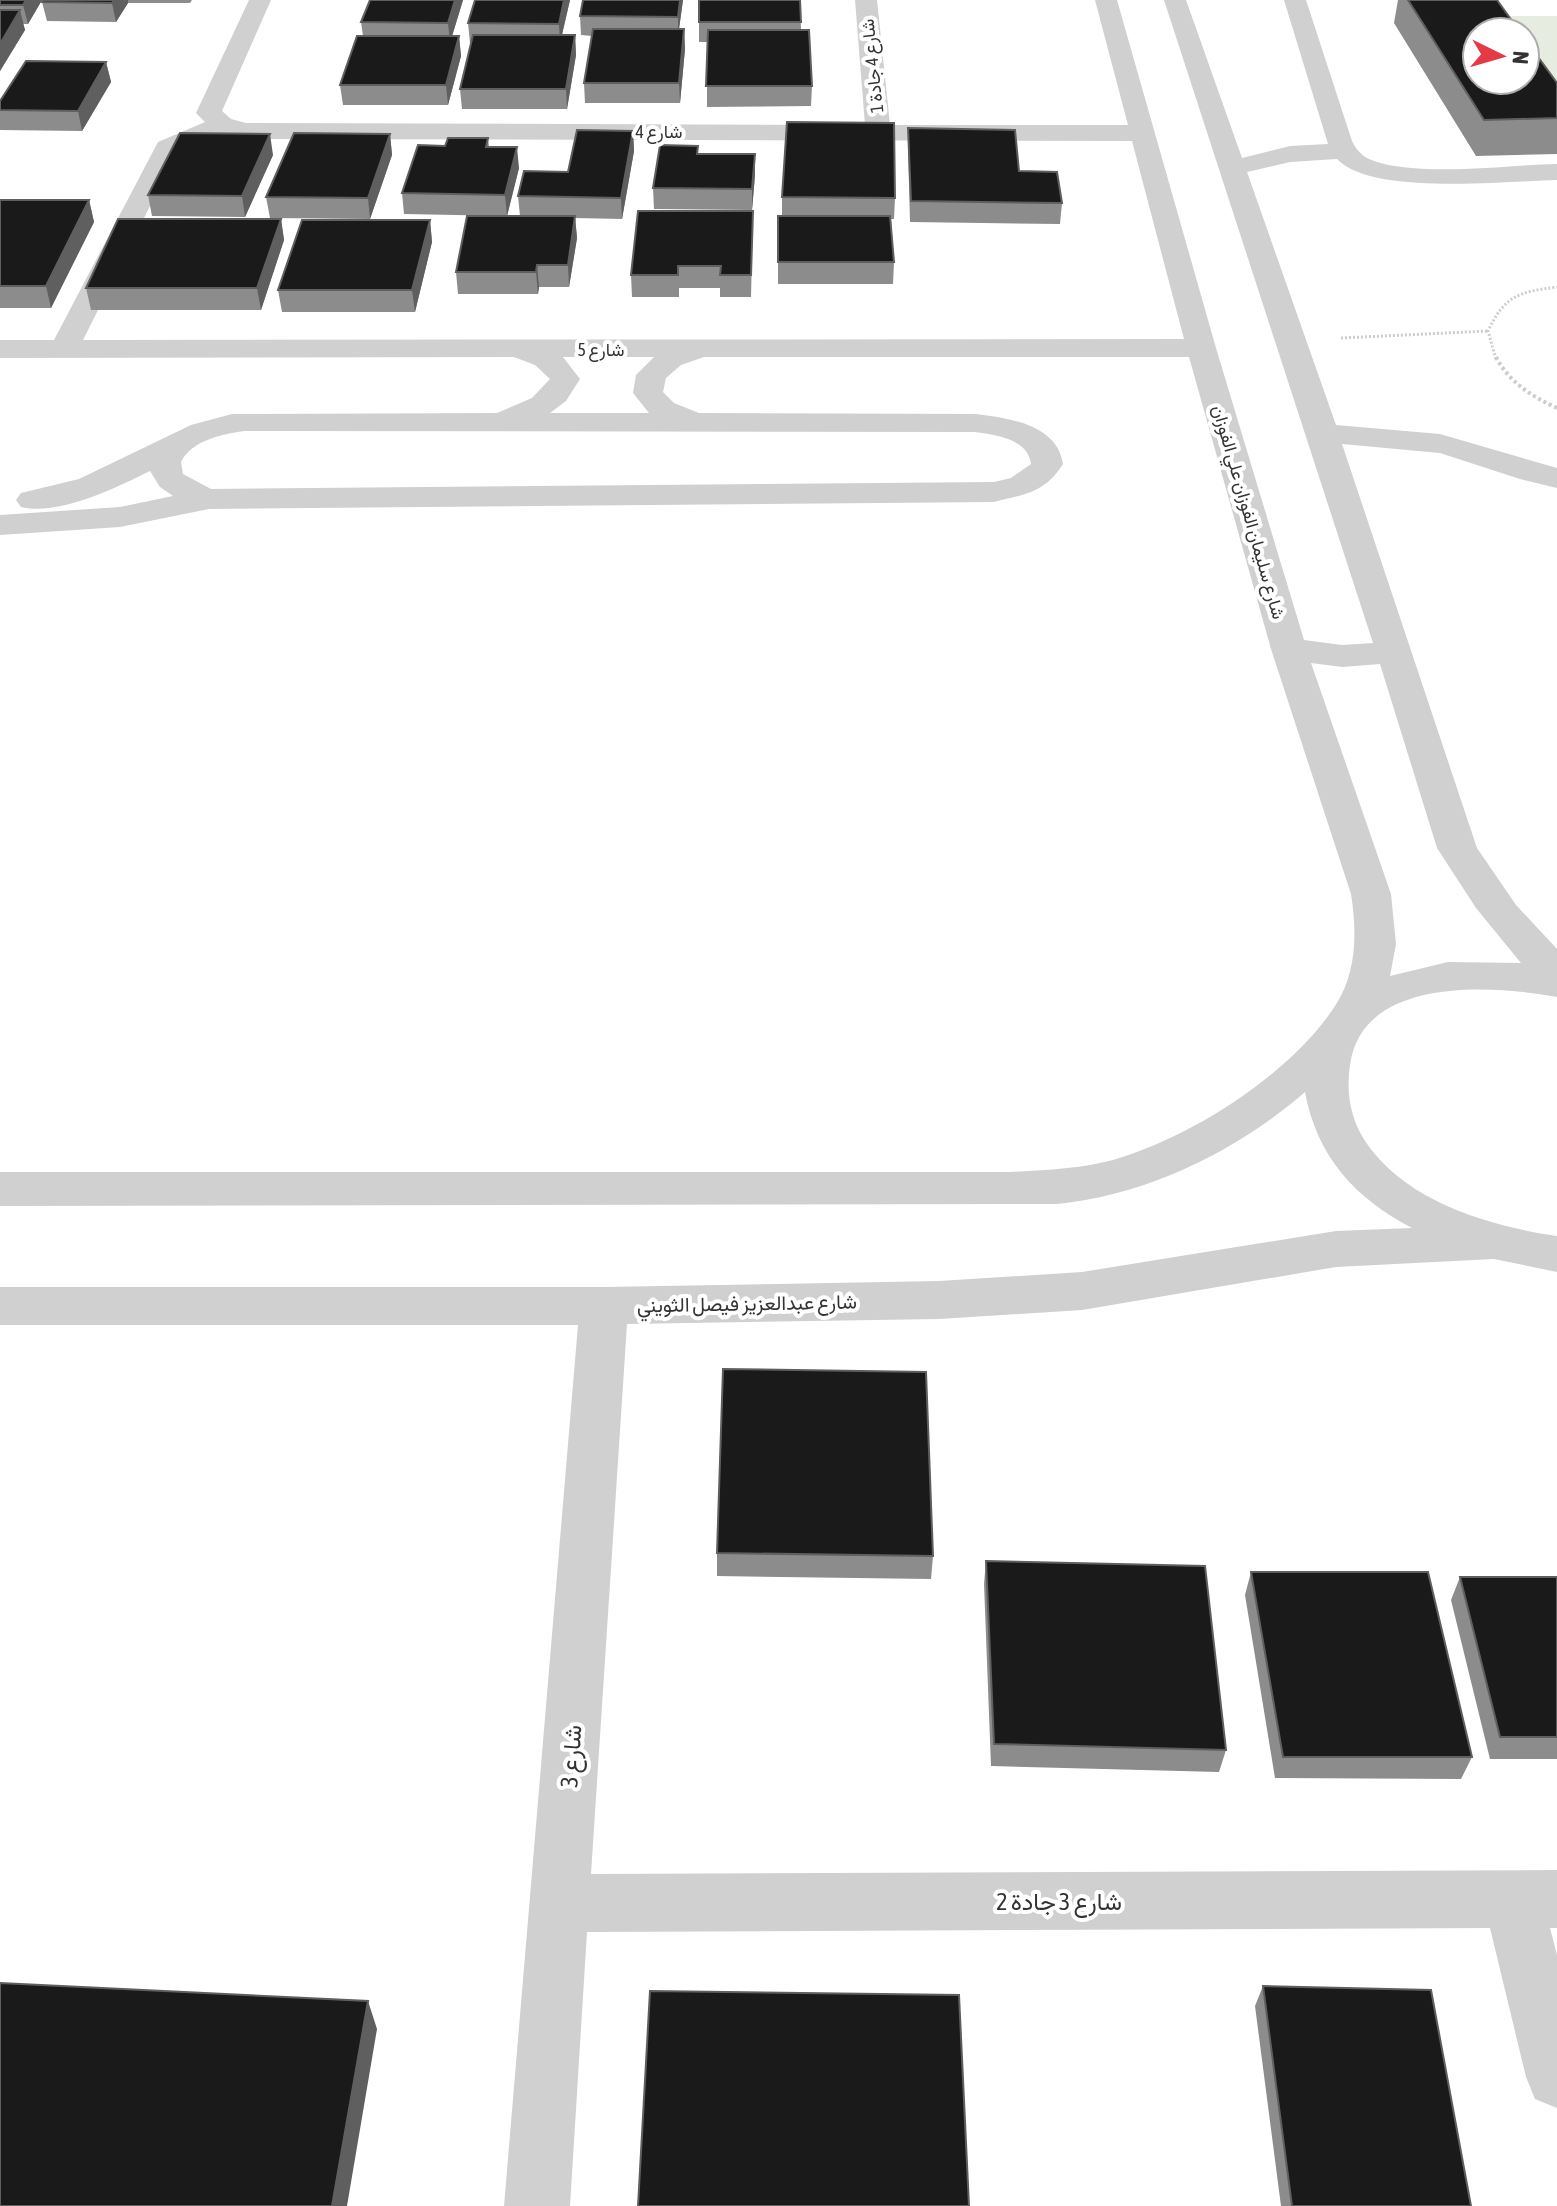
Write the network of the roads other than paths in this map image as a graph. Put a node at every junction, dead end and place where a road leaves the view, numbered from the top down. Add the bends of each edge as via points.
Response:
1 (260, 0) edge
2 (866, 0) edge
3 (1106, 0) edge
4 (1175, 0) edge
5 (1295, 0) edge
6 (222, 124) junction
7 (878, 132) junction
8 (1142, 133) junction
9 (1345, 151) junction
10 (1232, 168) junction
11 (1557, 172) edge
12 (1201, 348) junction
13 (0, 349) edge
14 (64, 349) junction
15 (515, 349) junction
16 (701, 349) junction
17 (488, 421) junction
18 (694, 422) junction
19 (1323, 434) junction
20 (178, 445) junction
21 (1557, 478) edge
22 (209, 499) junction
23 (0, 502) edge
24 (0, 525) edge
25 (1289, 649) junction
26 (1392, 652) junction
27 (1557, 973) edge
28 (1557, 983) edge
29 (1343, 1028) junction
30 (0, 1189) edge
31 (1489, 1243) junction
32 (1557, 1254) edge
33 (0, 1306) edge
34 (604, 1306) junction
35 (1535, 1899) edge
36 (560, 1903) junction
37 (1557, 2077) edge
38 (537, 2206) edge

1 - 6 street via 209,113
2 - 7 street, شارع 4 جادة 1
3 - 8 street, شارع سليمان الفوزان علي الفوزان
4 - 10 street
5 - 9 street
6 - 7 street, شارع 4 via 244,131
6 - 14 street via 167,147
7 - 8 street, شارع 4
8 - 12 street, شارع سليمان الفوزان علي الفوزان
9 - 10 street via 1290,154
9 - 11 street via 1357,163 1397,173
10 - 19 street
12 - 16 street, شارع 5
12 - 25 street, شارع سليمان الفوزان علي الفوزان
13 - 14 street, شارع 5
14 - 15 street, شارع 5
15 - 16 street, شارع 5
15 - 17 street via 559,365 565,379 559,394 542,407
16 - 18 street via 670,359 651,375 648,393 663,410
17 - 18 street
17 - 20 street via 245,422 196,434
18 - 22 street via 993,424 1036,439 1047,452 1047,466 1037,479 1019,488 967,494
19 - 21 street via 1416,439
19 - 26 street
20 - 22 street via 167,458 171,484
20 - 23 street via 78,492
22 - 24 street via 120,517
25 - 26 street via 1342,656
25 - 29 street, شارع سليمان الفوزان علي الفوزان via 1375,914 1375,958 1368,983
26 - 27 street via 1457,848 1495,909
28 - 29 street via 1493,972 1420,979 1388,991
29 - 30 street via 1281,1089 1212,1136 1128,1171 1073,1185
29 - 31 street via 1326,1072 1329,1111 1341,1138 1360,1165 1416,1211
31 - 32 street
31 - 34 street, شارع عبدالعزيز فيصل الثويني via 1305,1253 1038,1295
33 - 34 street, شارع عبدالعزيز فيصل الثويني
34 - 36 street, شارع 3
35 - 36 street, شارع 3 جادة 2
35 - 37 street
36 - 38 street, شارع 3

